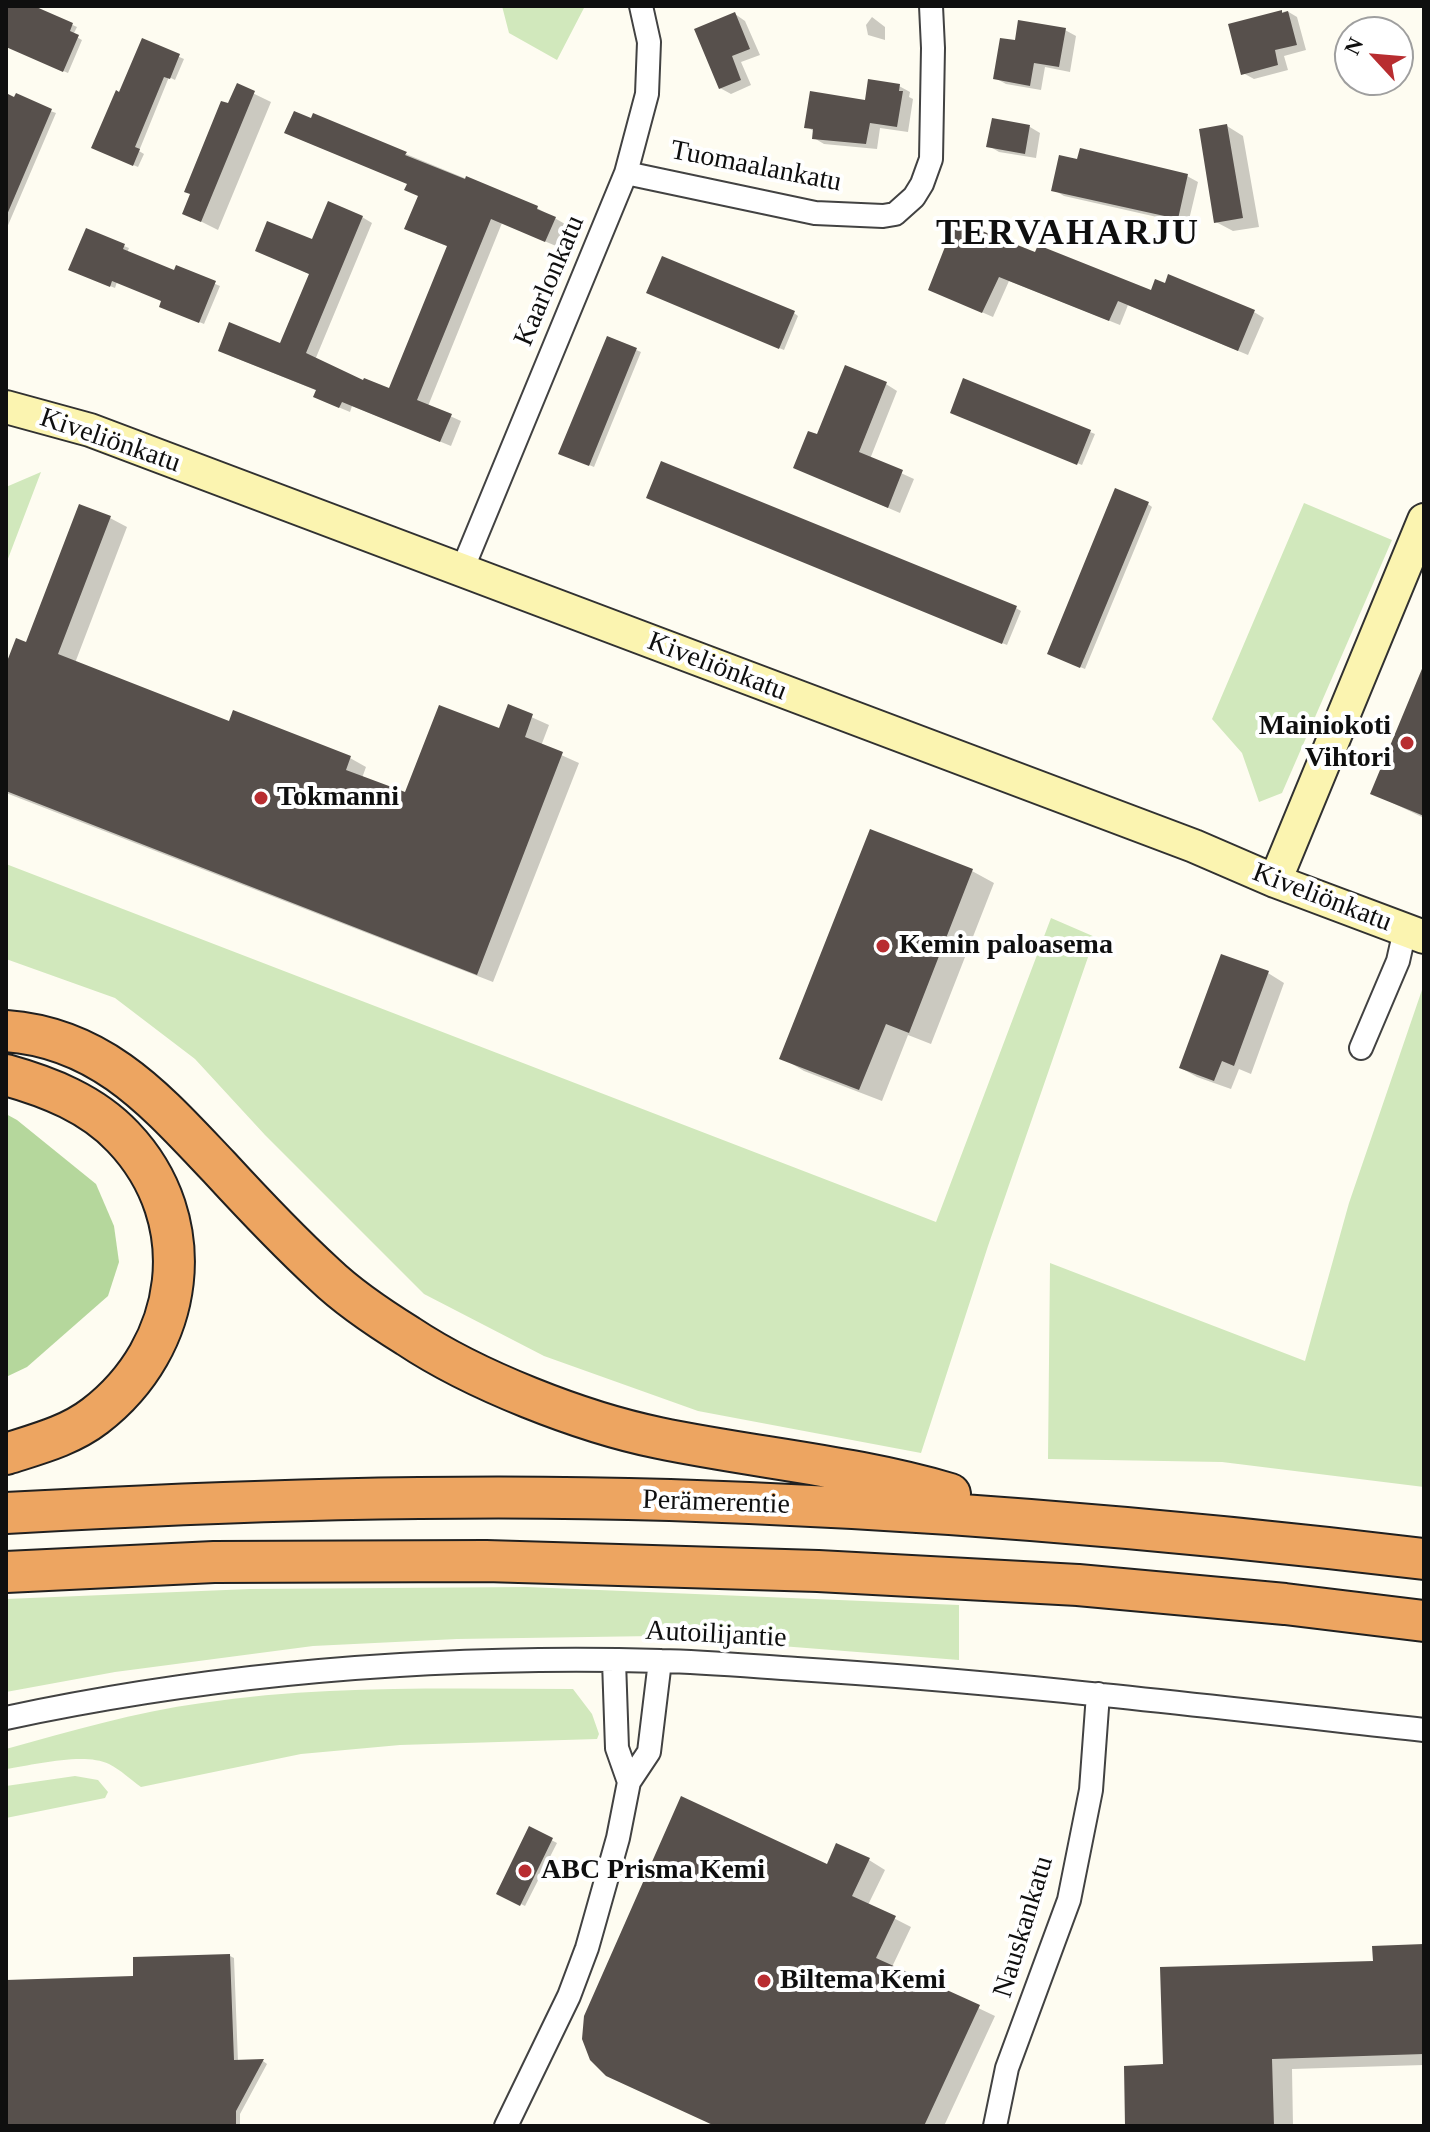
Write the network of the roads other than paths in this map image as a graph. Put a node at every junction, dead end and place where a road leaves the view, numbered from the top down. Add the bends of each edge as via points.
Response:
1 (641, 6) edge
2 (931, 6) edge
3 (626, 173) junction
4 (6, 407) edge
5 (1424, 520) edge
6 (462, 570) junction
7 (1275, 881) junction
8 (1414, 933) edge
9 (6, 1031) edge
10 (1361, 1048) dead end
11 (6, 1075) edge
12 (6, 1454) edge
13 (6, 1513) edge
14 (1035, 1519) junction
15 (1424, 1559) edge
16 (6, 1572) edge
17 (1424, 1621) edge
18 (614, 1661) junction
19 (660, 1661) junction
20 (1098, 1694) junction
21 (6, 1718) edge
22 (1424, 1730) edge
23 (629, 1782) junction
24 (506, 2126) edge
25 (995, 2126) edge

1 - 3 street, Kaarlonkatu via 649,42 647,94
2 - 3 street, Tuomaalankatu via 931,159 922,184 895,214 815,213
3 - 6 street, Kaarlonkatu
4 - 6 main road, Kiveliönkatu via 90,430
5 - 7 main road
6 - 7 main road, Kiveliönkatu
7 - 8 main road, Kiveliönkatu
8 - 10 street
9 - 14 highway via 79,1049 129,1078 344,1293 469,1371 619,1428 938,1490
11 - 12 highway via 67,1096 123,1136 160,1192 171,1217 175,1253 165,1320 129,1384 95,1416 58,1438
13 - 14 highway, Perämerentie via 424,1497 668,1500
14 - 15 highway, Perämerentie
16 - 17 highway via 214,1562 486,1561 818,1571 1078,1585
18 - 19 street, Autoilijantie
18 - 21 street, Autoilijantie via 493,1660 261,1675
18 - 23 street via 617,1748
19 - 20 street, Autoilijantie via 936,1677
19 - 23 street via 649,1752
20 - 22 street, Autoilijantie
20 - 25 street, Nauskankatu via 1091,1790 1069,1900 1007,2068
23 - 24 street via 618,1838 574,1984

